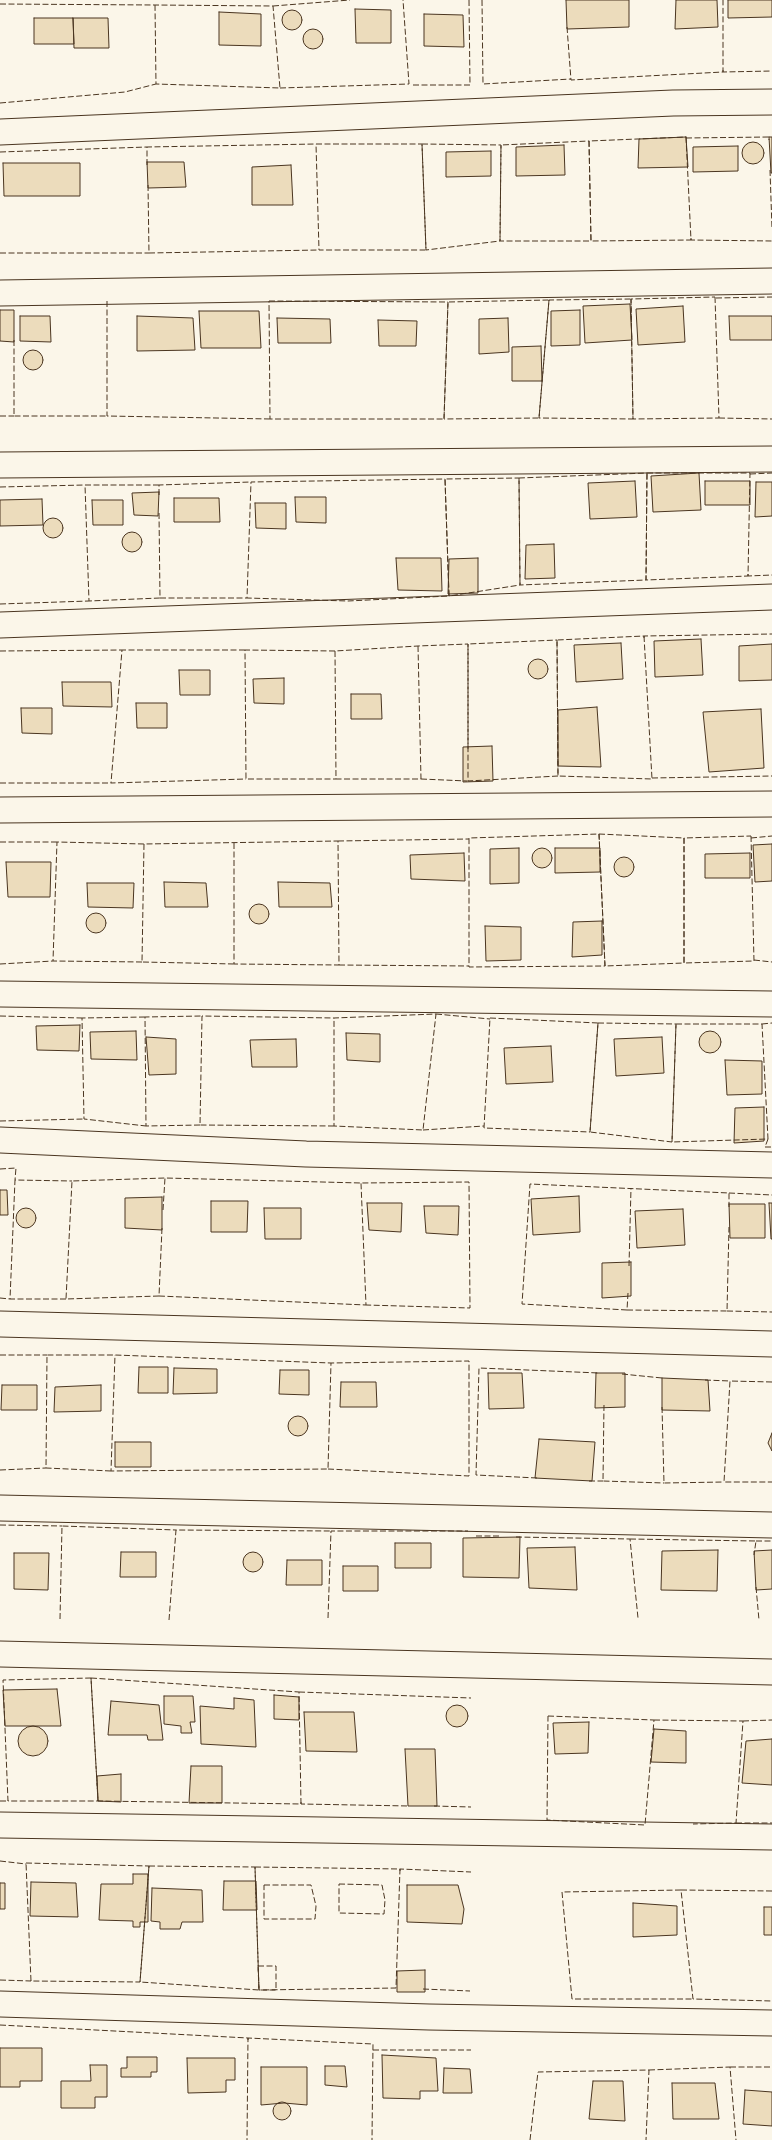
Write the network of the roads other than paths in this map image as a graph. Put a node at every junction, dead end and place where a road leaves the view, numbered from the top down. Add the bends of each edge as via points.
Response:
1 (772, 102) edge
2 (0, 132) edge
3 (772, 281) edge
4 (0, 293) edge
5 (772, 459) edge
6 (0, 465) edge
7 (772, 597) edge
8 (0, 625) edge
9 (772, 804) edge
10 (0, 810) edge
11 (0, 994) edge
12 (772, 1004) edge
13 (0, 1140) edge
14 (772, 1166) edge
15 (0, 1324) edge
16 (772, 1344) edge
17 (0, 1508) edge
18 (772, 1525) edge
19 (0, 1654) edge
20 (772, 1672) edge
21 (0, 1826) edge
22 (772, 1837) edge
23 (0, 2004) edge
24 (772, 2023) edge

1 - 2 street via 663,103
3 - 4 street
5 - 6 street
7 - 8 street
9 - 10 street
11 - 12 street
13 - 14 street via 306,1154
15 - 16 street
17 - 18 street
19 - 20 street
21 - 22 street
23 - 24 street

